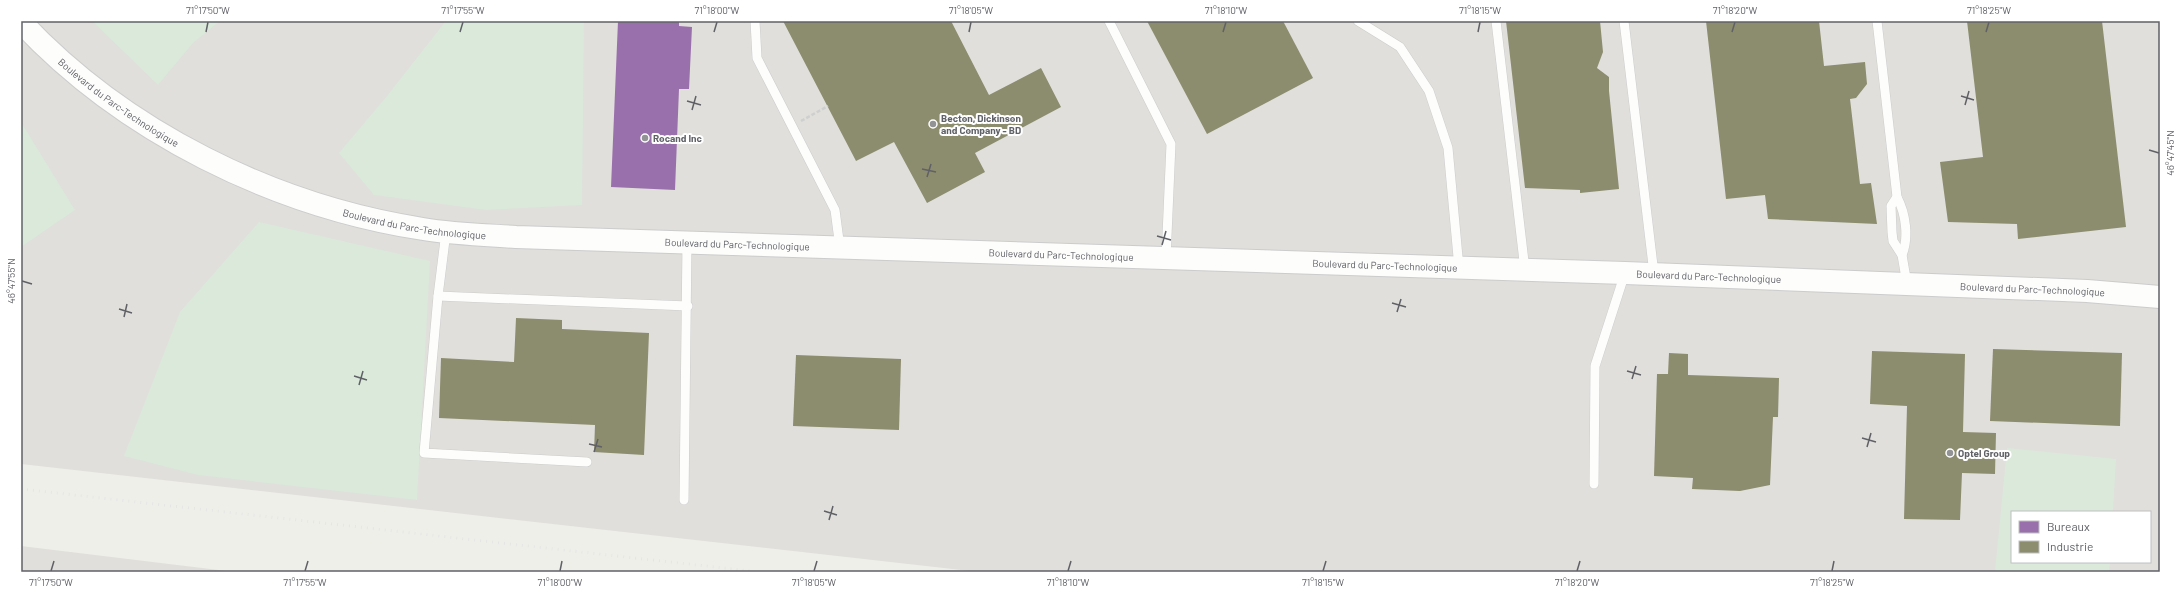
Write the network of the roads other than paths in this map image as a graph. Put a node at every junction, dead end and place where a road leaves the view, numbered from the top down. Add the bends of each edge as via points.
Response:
1 (755, 21) edge
2 (1109, 21) edge
3 (1358, 21) edge
4 (1496, 21) edge
5 (1624, 21) edge
6 (1877, 21) edge
7 (21, 22) edge
8 (1898, 197) junction
9 (446, 232) junction
10 (687, 243) junction
11 (840, 248) junction
12 (1902, 255) junction
13 (1166, 259) junction
14 (1459, 268) junction
15 (1525, 270) junction
16 (1625, 273) junction
17 (1654, 274) junction
18 (1907, 284) junction
19 (438, 296) junction
20 (2160, 297) edge
21 (688, 306) junction
22 (587, 462) dead end
23 (1594, 484) dead end
24 (684, 500) dead end

1 - 11 lane via 757,58 835,210
2 - 13 lane via 1171,144
3 - 14 lane via 1400,47 1429,91 1448,148
4 - 15 lane
5 - 17 lane
6 - 8 lane
7 - 9 street, Boulevard du Parc-Technologique via 78,74 122,108 163,135 227,168 269,187 320,204 373,219
8 - 12 lane via 1902,206 1906,238
8 - 12 lane via 1891,206 1890,214 1893,241
9 - 10 street, Boulevard du Parc-Technologique
9 - 19 lane
10 - 11 street, Boulevard du Parc-Technologique
10 - 21 lane
11 - 13 street, Boulevard du Parc-Technologique
12 - 18 lane
13 - 14 street, Boulevard du Parc-Technologique
14 - 15 street, Boulevard du Parc-Technologique
15 - 16 street, Boulevard du Parc-Technologique
16 - 17 street, Boulevard du Parc-Technologique
16 - 23 lane via 1595,366
17 - 18 street, Boulevard du Parc-Technologique
18 - 20 street, Boulevard du Parc-Technologique via 2086,291
19 - 21 lane
19 - 22 lane via 424,453
21 - 24 lane

